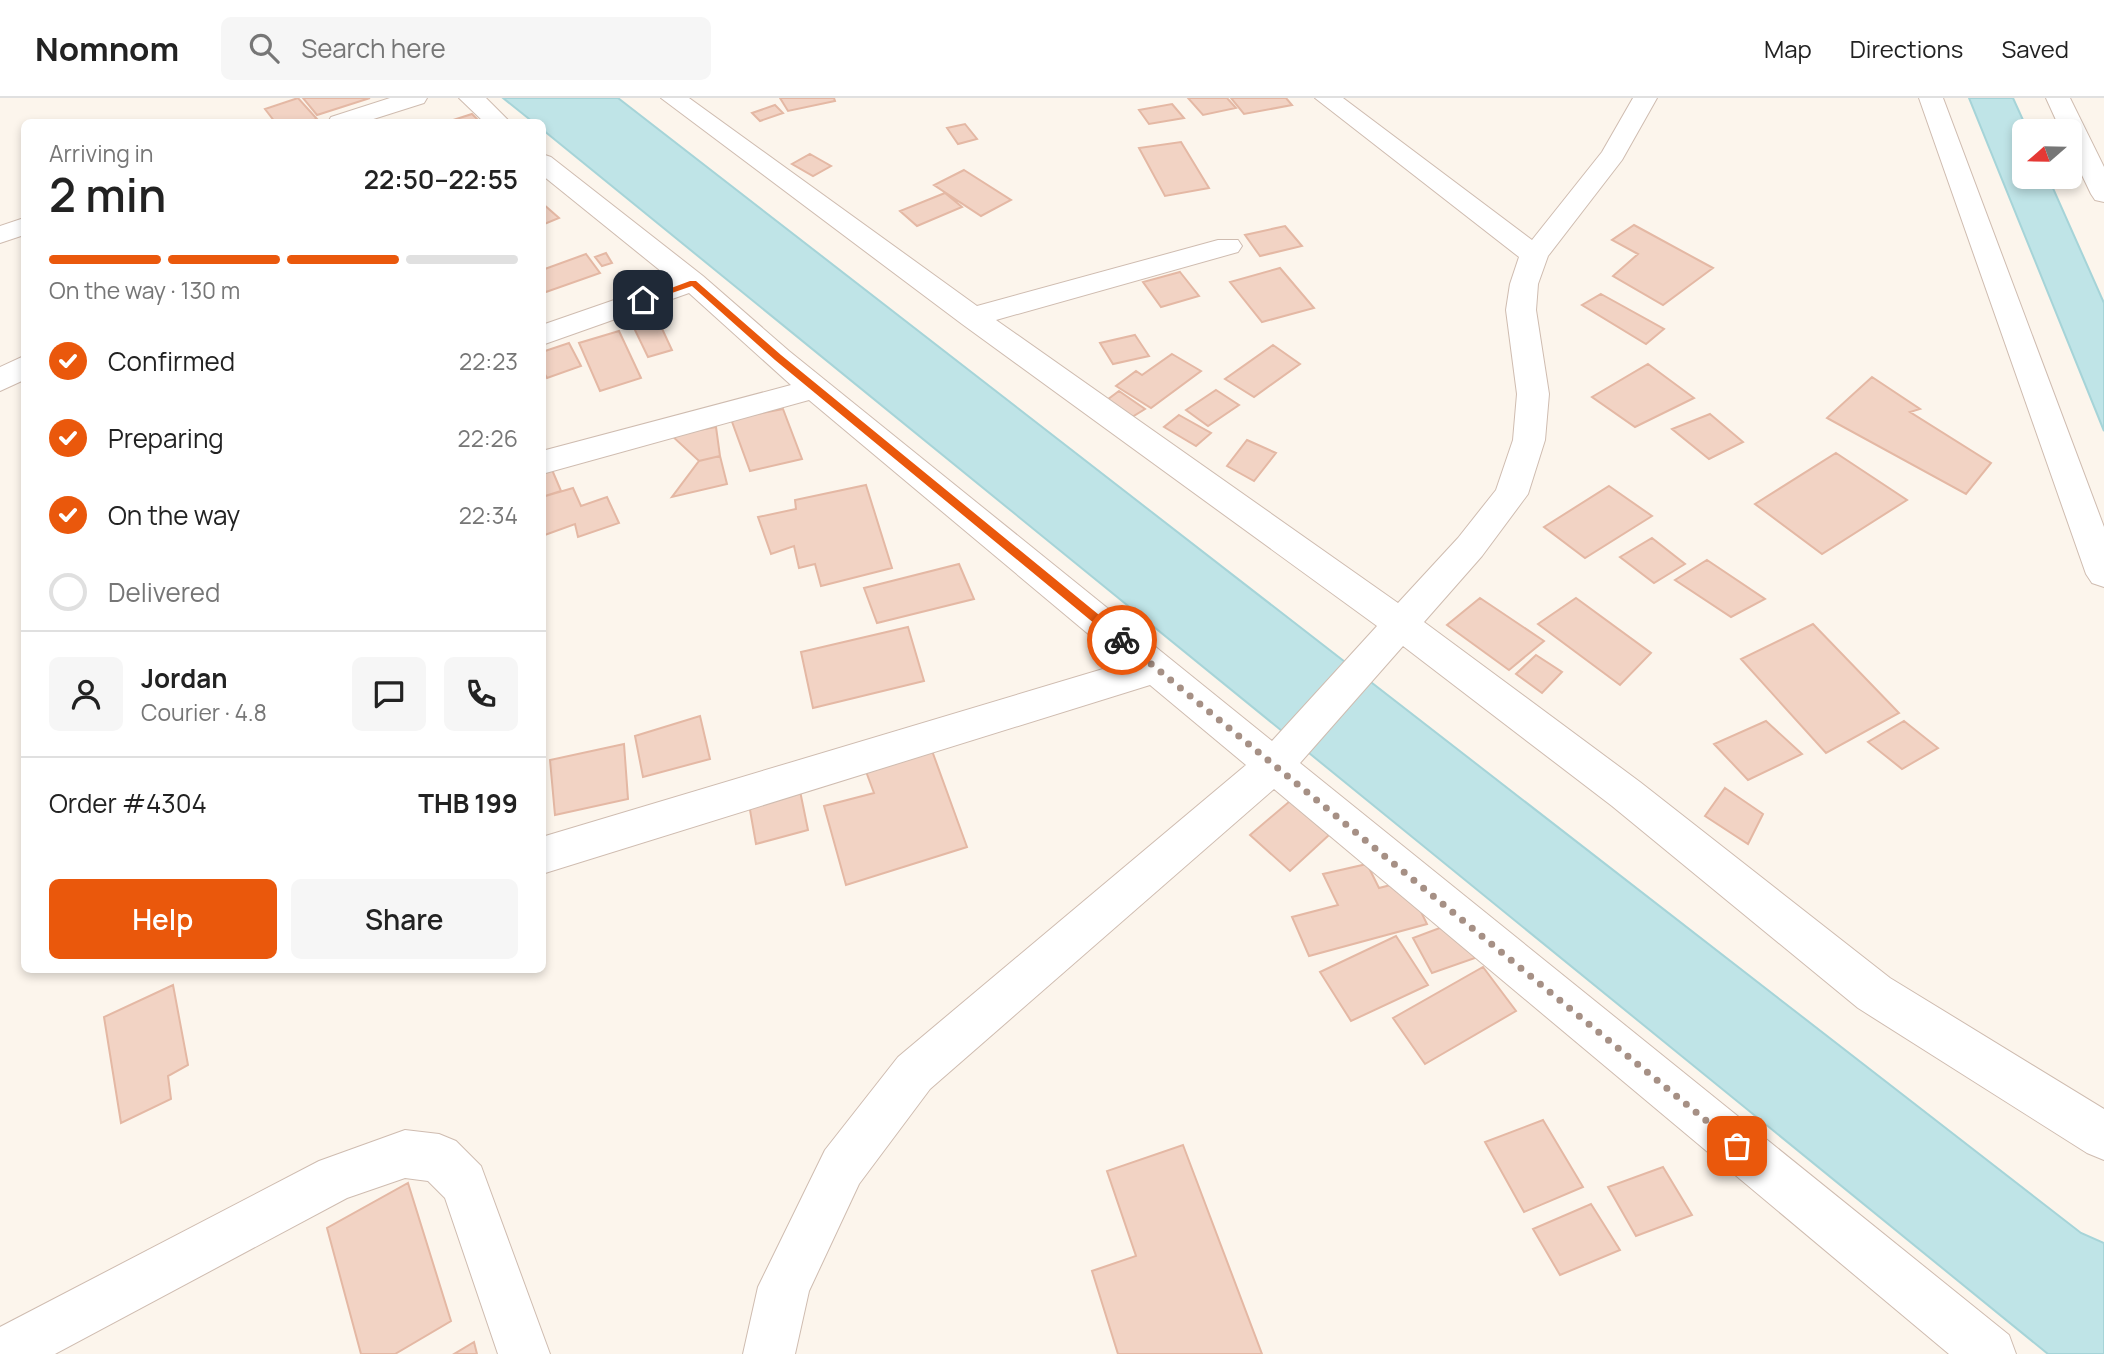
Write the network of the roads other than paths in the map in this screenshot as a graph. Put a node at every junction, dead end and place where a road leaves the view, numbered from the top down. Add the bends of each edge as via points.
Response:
1 (415, 98) edge
2 (471, 98) edge
3 (673, 98) edge
4 (1327, 98) edge
5 (1645, 98) edge
6 (1931, 98) edge
7 (2058, 98) edge
8 (349, 119) edge
9 (495, 119) edge
10 (546, 169) edge
11 (2104, 194) edge
12 (21, 227) edge
13 (0, 234) edge
14 (1227, 246) dead end
15 (1534, 255) junction
16 (693, 282) junction
17 (972, 317) junction
18 (546, 335) edge
19 (21, 368) edge
20 (0, 381) edge
21 (816, 388) junction
22 (546, 462) edge
23 (2104, 573) edge
24 (1399, 623) junction
25 (1156, 668) junction
26 (1273, 765) junction
27 (546, 855) edge
28 (2104, 1136) edge
29 (2, 1354) edge
30 (524, 1354) edge
31 (769, 1354) edge
32 (1990, 1354) edge

1 - 8 street
2 - 9 street
3 - 17 street
4 - 15 street
5 - 15 street via 1613,155
6 - 23 street
7 - 11 street
10 - 16 street
12 - 13 street
14 - 17 street
15 - 24 street via 1521,310 1533,394 1530,428 1511,494 1470,547
16 - 18 street
16 - 21 street
17 - 24 street
19 - 20 street
21 - 22 street
21 - 25 street
24 - 26 street
24 - 28 street via 1626,794 1874,993
25 - 26 street
25 - 27 street
26 - 31 street via 914,1073 842,1167 784,1287
26 - 32 street
29 - 30 street via 336,1178 405,1154 439,1158 464,1184

